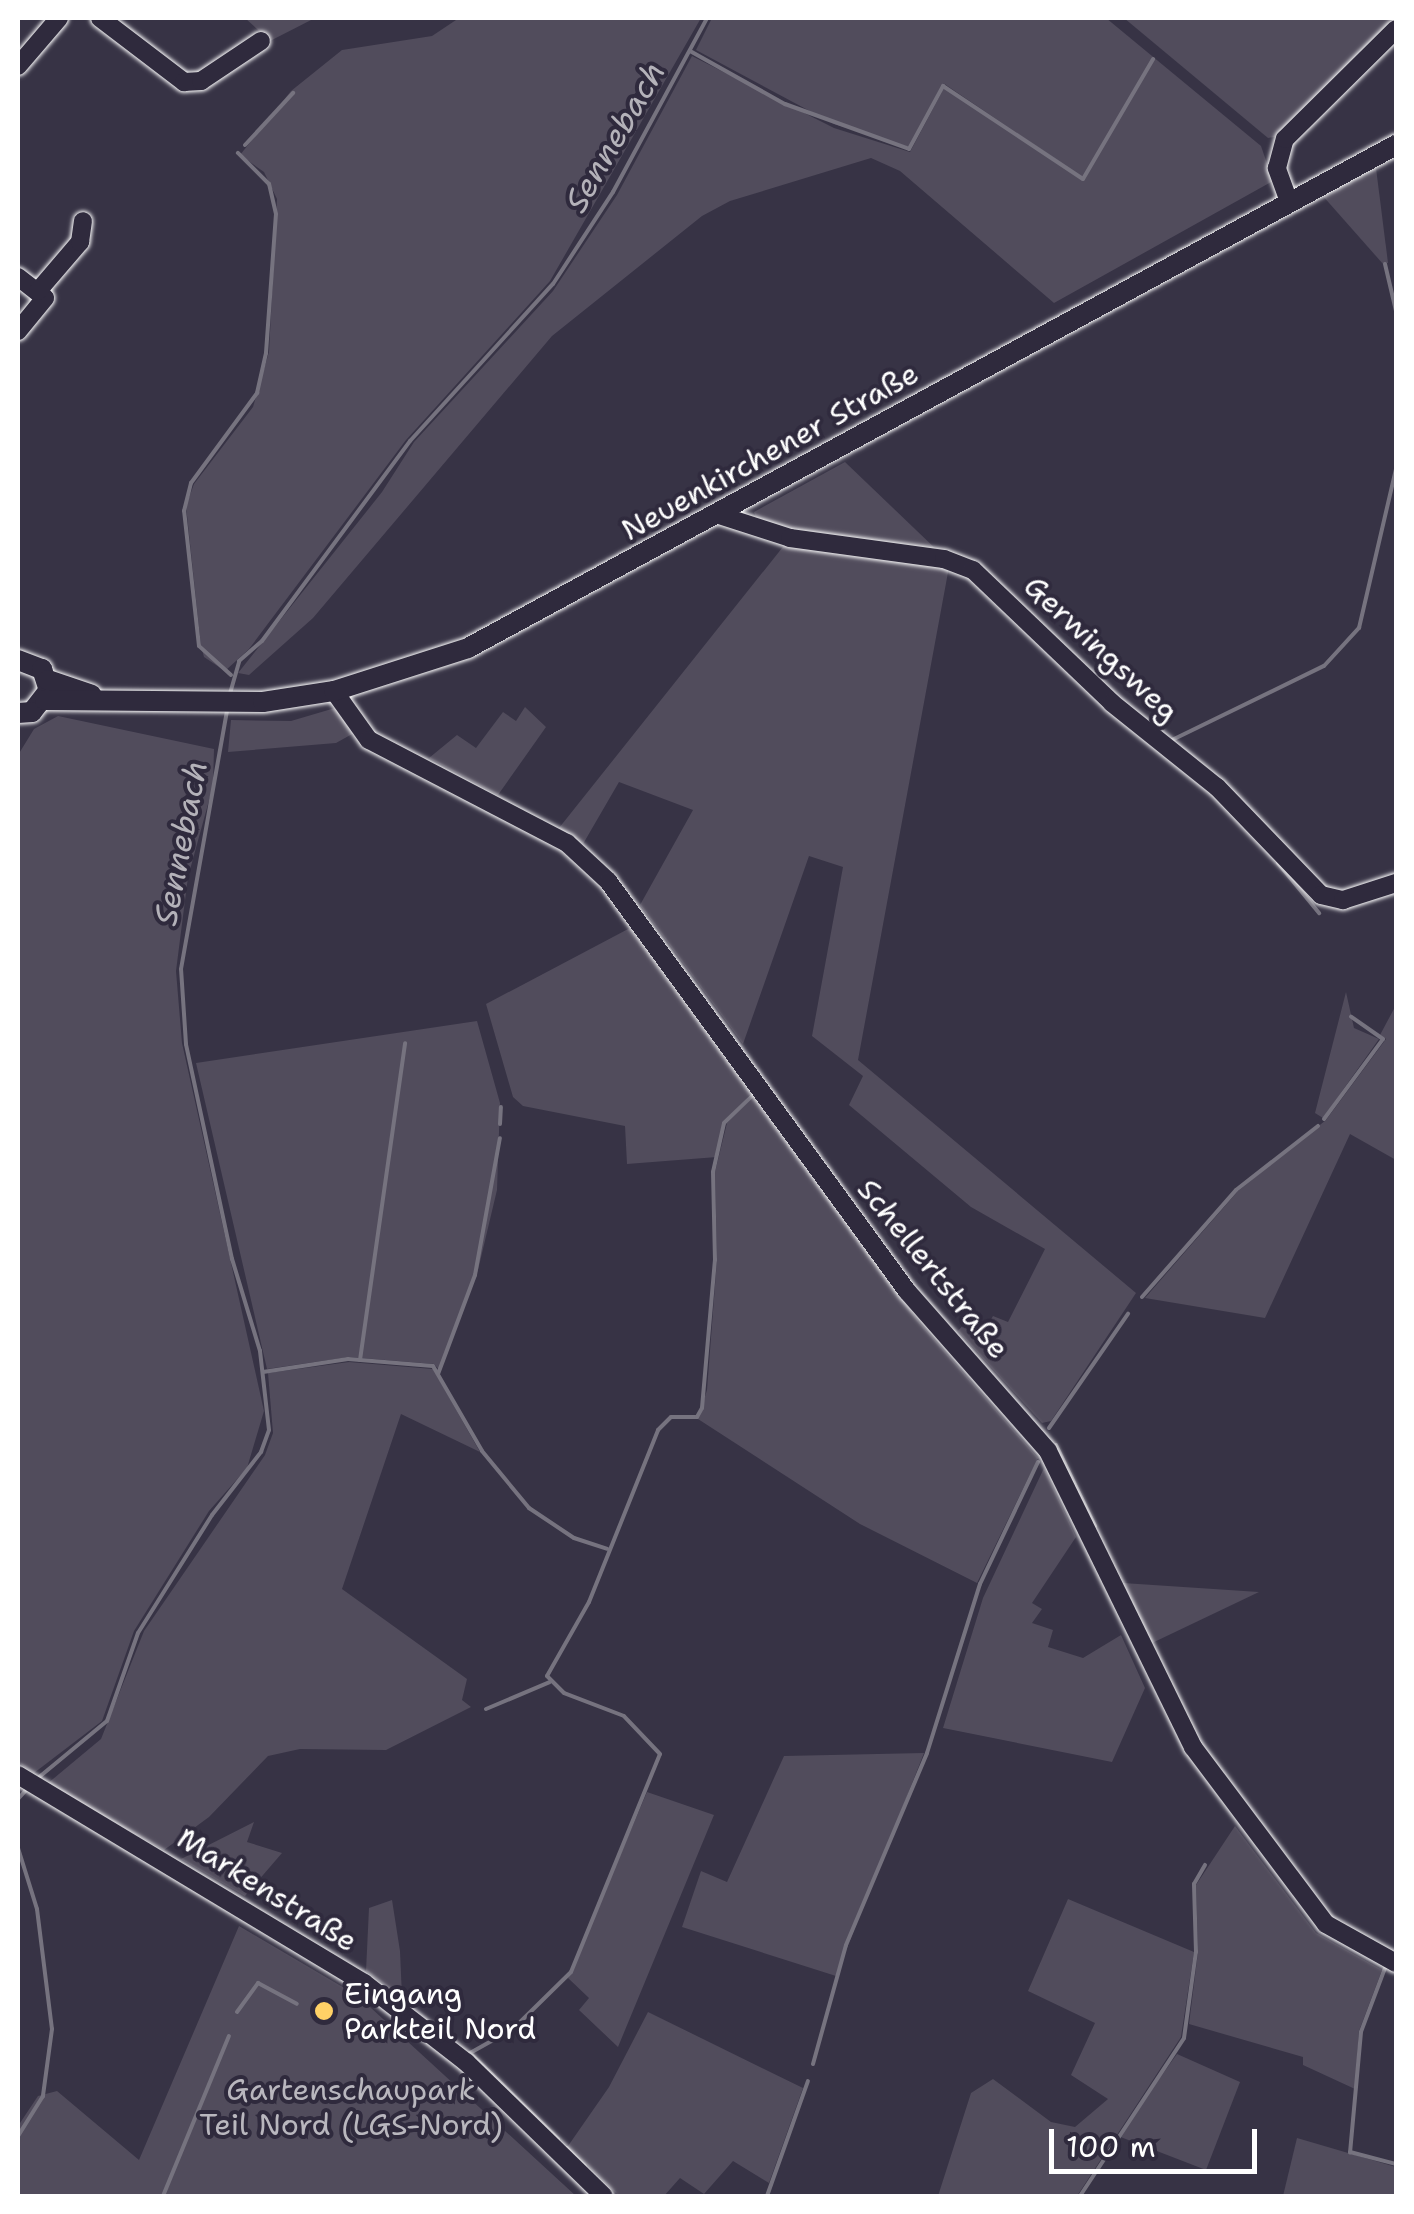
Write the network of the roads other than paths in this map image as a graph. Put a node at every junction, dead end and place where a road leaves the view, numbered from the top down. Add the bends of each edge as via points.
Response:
1 (58, 18) edge
2 (100, 18) edge
3 (1396, 29) edge
4 (261, 42) dead end
5 (18, 66) edge
6 (1396, 146) edge
7 (1288, 199) junction
8 (83, 221) dead end
9 (18, 277) edge
10 (38, 292) junction
11 (18, 331) edge
12 (719, 516) junction
13 (18, 660) edge
14 (47, 690) junction
15 (334, 691) junction
16 (18, 713) edge
17 (1396, 883) edge
18 (27, 1780) edge
19 (1396, 1963) edge
20 (604, 2196) edge

1 - 5 street
2 - 4 street via 184,82 201,80
3 - 7 street via 1285,138 1276,168
6 - 7 street, Neuenkirchener Straße
7 - 12 street, Neuenkirchener Straße
8 - 10 street via 80,242
9 - 10 street
10 - 11 street via 46,298
12 - 15 street, Neuenkirchener Straße via 503,633
12 - 17 street, Gerwingsweg via 790,538 944,559 973,570 1112,703 1217,787 1321,896 1353,898
13 - 14 street via 33,662
14 - 15 street, Neuenkirchener Straße via 138,704 227,704
14 - 16 street via 32,712
15 - 19 street, Schellertstraße via 369,740 566,843 608,880 917,1302 1048,1451 1193,1746 1326,1924
18 - 20 street, Markenstraße via 364,1983 466,2062

